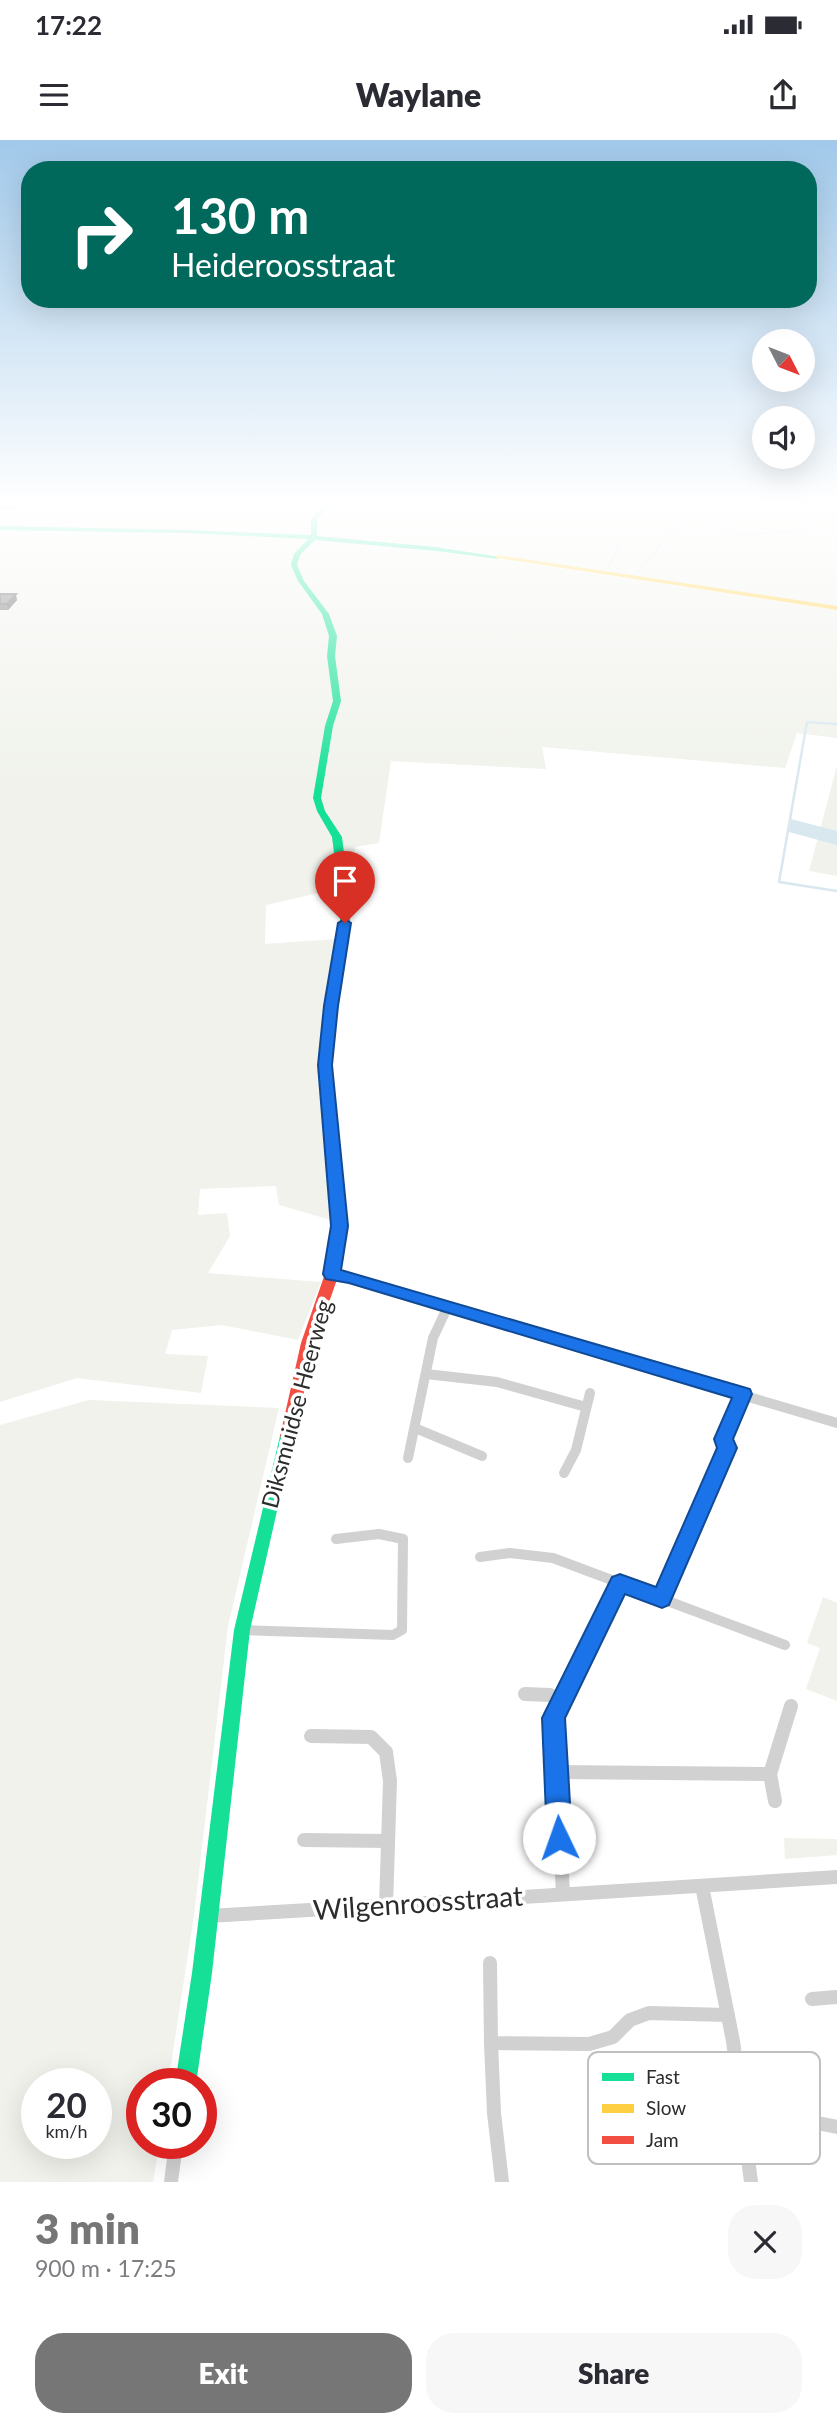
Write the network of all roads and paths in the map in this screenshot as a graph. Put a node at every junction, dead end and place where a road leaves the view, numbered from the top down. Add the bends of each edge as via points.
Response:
1 (314, 598) edge
2 (773, 598) edge
3 (837, 608) edge
4 (332, 1274) junction
5 (448, 1306) junction
6 (426, 1374) junction
7 (590, 1393) dead end
8 (743, 1394) junction
9 (586, 1407) junction
10 (837, 1423) edge
11 (415, 1428) junction
12 (482, 1456) dead end
13 (408, 1458) dead end
14 (564, 1473) dead end
15 (336, 1539) dead end
16 (480, 1557) dead end
17 (620, 1583) junction
18 (662, 1599) junction
19 (242, 1630) junction
20 (785, 1644) dead end
21 (525, 1694) dead end
22 (563, 1701) junction
23 (791, 1706) dead end
24 (311, 1736) dead end
25 (556, 1772) junction
26 (770, 1774) junction
27 (775, 1801) dead end
28 (304, 1840) dead end
29 (388, 1841) junction
30 (837, 1877) edge
31 (702, 1886) junction
32 (563, 1894) junction
33 (386, 1906) junction
34 (208, 1916) junction
35 (490, 1963) dead end
36 (837, 1997) edge
37 (812, 1999) dead end
38 (728, 2015) junction
39 (491, 2043) junction
40 (733, 2052) edge
41 (187, 2068) edge
42 (174, 2159) edge
43 (749, 2164) edge
44 (171, 2182) edge
45 (502, 2182) edge
46 (751, 2182) edge

1 - 4 main road, Diksmuidse Heerweg via 333,636 337,702 328,726 317,798 337,837 345,900 325,1065 340,1226
2 - 3 main road
4 - 5 street
4 - 19 main road, Diksmuidse Heerweg via 308,1343
5 - 6 street via 433,1338
5 - 8 street
6 - 9 street via 497,1382
6 - 11 street
7 - 9 street
8 - 10 street
8 - 18 street via 723,1439 727,1448
9 - 14 street via 576,1450
11 - 12 street
11 - 13 street
15 - 19 street via 356,1535 403,1539 402,1630 393,1635
16 - 17 street via 541,1555
17 - 18 street
17 - 22 street
18 - 20 street
19 - 34 main road, Diksmuidse Heerweg
21 - 22 street via 550,1695
22 - 25 street via 554,1718
23 - 26 street
24 - 29 street via 371,1737 386,1752
25 - 26 street
25 - 32 street
26 - 27 street
28 - 29 street
29 - 33 street
30 - 31 street, Wilgenroosstraat
31 - 32 street, Wilgenroosstraat
31 - 38 street
32 - 33 street, Wilgenroosstraat
33 - 34 street, Wilgenroosstraat
34 - 41 main road, Diksmuidse Heerweg
35 - 39 street
36 - 37 street
38 - 39 street via 649,2013 630,2020 613,2037 590,2043
38 - 40 street
39 - 45 street
42 - 44 street
43 - 46 street

